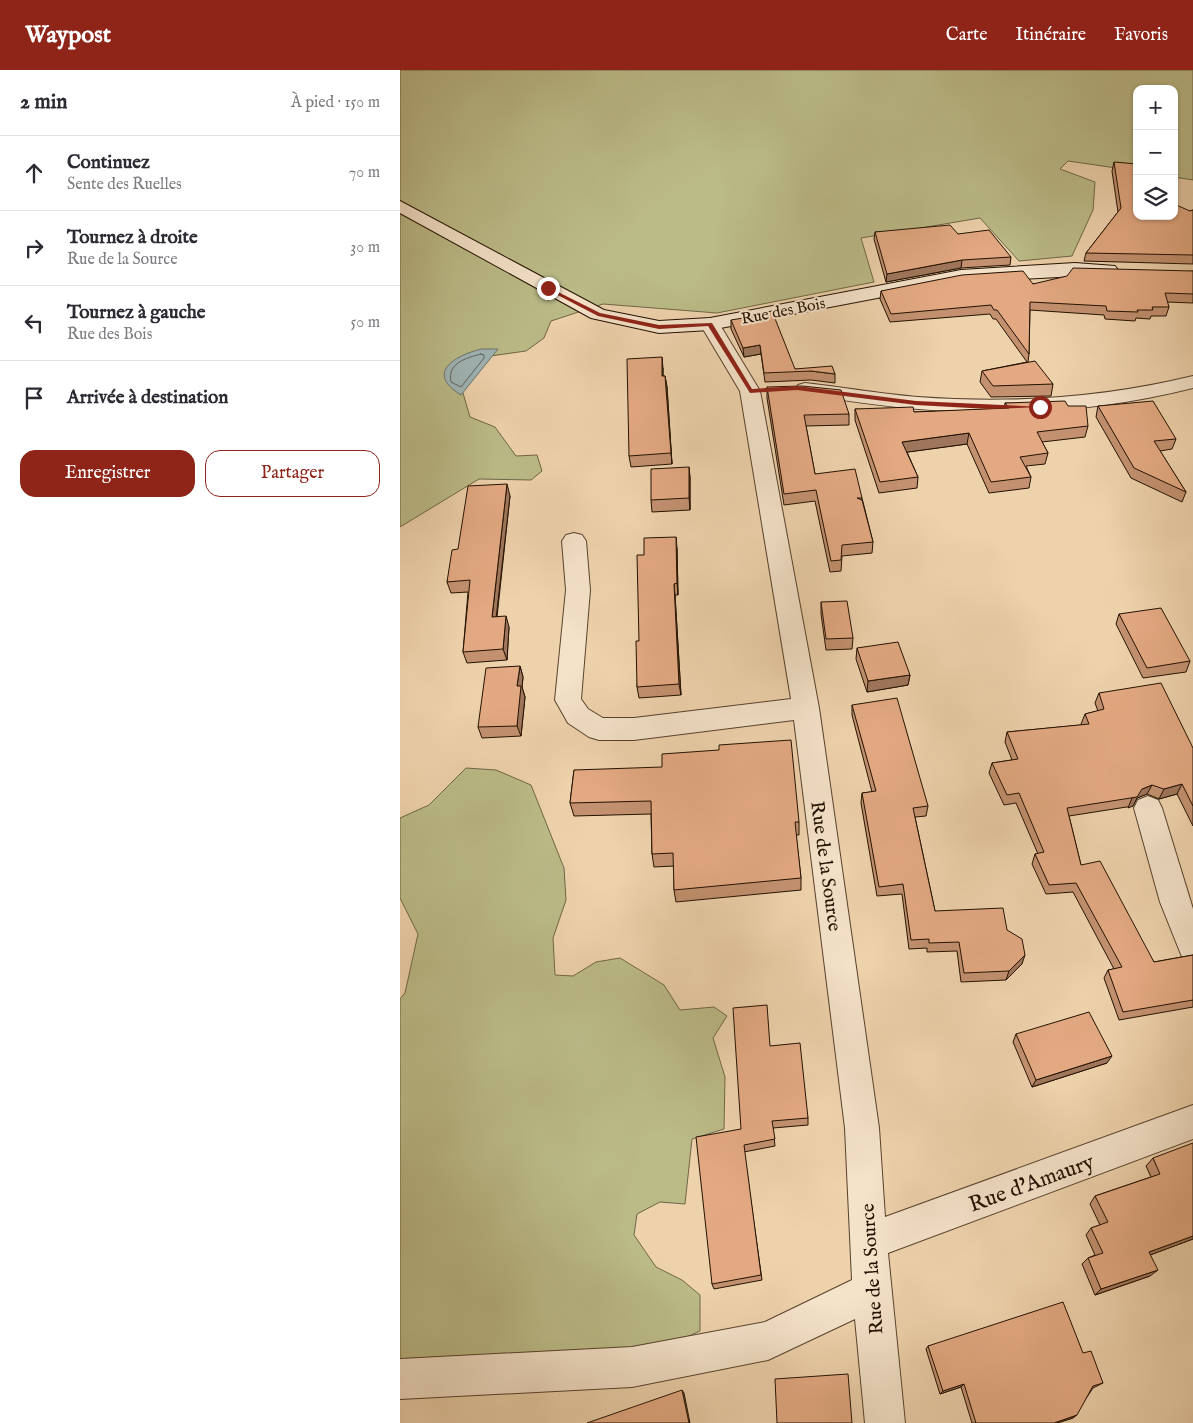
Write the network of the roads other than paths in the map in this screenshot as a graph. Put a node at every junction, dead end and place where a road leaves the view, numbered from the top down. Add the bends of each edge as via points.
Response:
1 (400, 206) edge
2 (1130, 271) edge
3 (710, 324) junction
4 (1193, 382) edge
5 (769, 390) junction
6 (574, 541) dead end
7 (806, 708) junction
8 (1148, 808) dead end
9 (1193, 947) edge
10 (1193, 1122) edge
11 (868, 1242) junction
12 (871, 1291) junction
13 (400, 1378) edge
14 (885, 1423) edge

1 - 3 street, Rue des Bois via 598,314 659,327
2 - 3 street, Rue des Bois via 1075,269 961,276
3 - 5 street, Rue de la Source
4 - 5 street via 1128,396 1040,407 916,403 797,388
5 - 7 street, Rue de la Source
6 - 7 street via 578,590 568,700 578,716 599,729 634,729
7 - 11 street, Rue de la Source via 862,1128
8 - 9 street via 1175,902
10 - 11 street, Rue d'Amaury
11 - 12 street, Rue de la Source
12 - 13 street via 768,1341 632,1367
12 - 14 street, Rue de la Source

